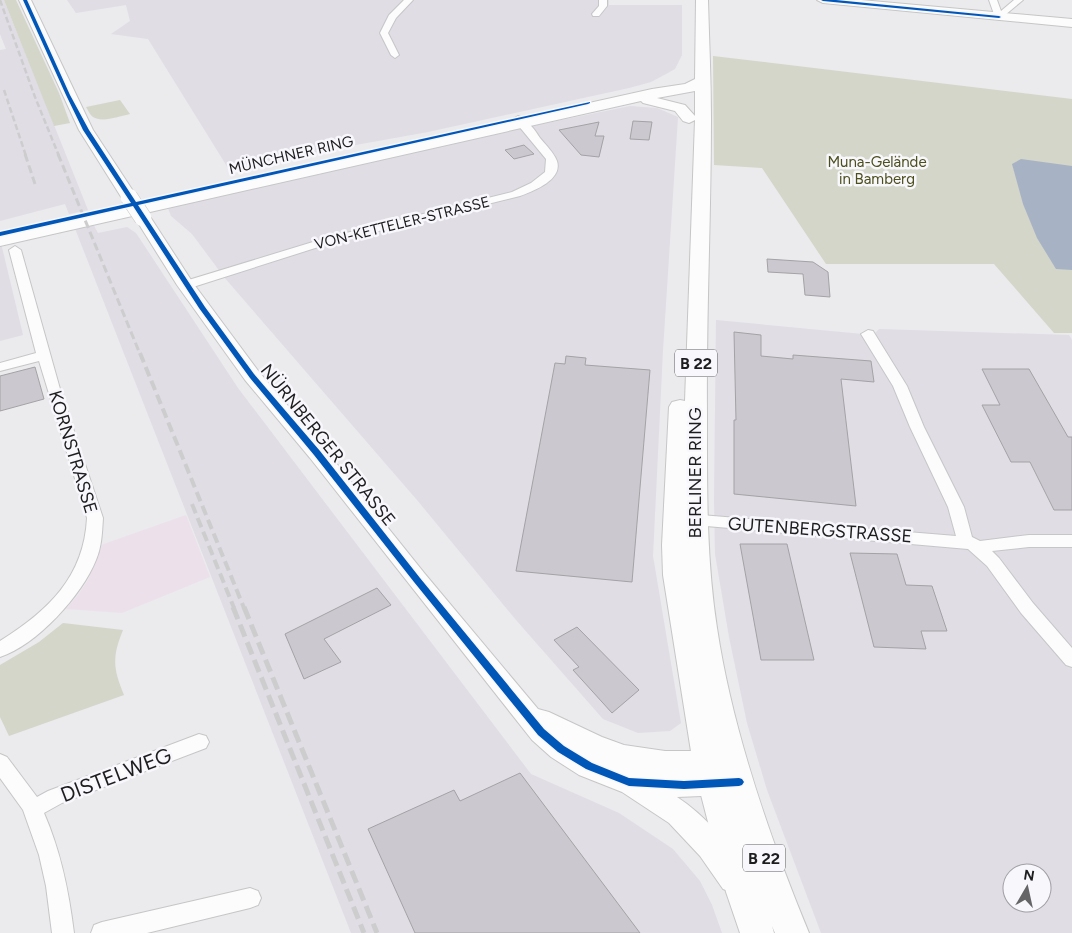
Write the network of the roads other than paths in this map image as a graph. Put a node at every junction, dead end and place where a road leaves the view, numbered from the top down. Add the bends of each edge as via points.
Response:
1 (25, 0) edge
2 (408, 0) edge
3 (603, 0) edge
4 (689, 0) edge
5 (702, 0) edge
6 (823, 0) edge
7 (993, 0) edge
8 (1019, 0) edge
9 (866, 2) edge
10 (596, 14) dead end
11 (999, 17) junction
12 (1072, 23) edge
13 (395, 55) dead end
14 (687, 68) junction
15 (653, 88) junction
16 (698, 88) junction
17 (628, 100) junction
18 (689, 118) junction
19 (521, 121) junction
20 (0, 234) edge
21 (0, 240) edge
22 (15, 250) dead end
23 (186, 285) junction
24 (868, 334) dead end
25 (44, 355) junction
26 (0, 367) edge
27 (685, 520) junction
28 (1072, 541) edge
29 (971, 544) junction
30 (0, 650) edge
31 (1072, 660) edge
32 (527, 712) junction
33 (199, 742) dead end
34 (0, 763) edge
35 (723, 773) junction
36 (629, 782) junction
37 (33, 809) junction
38 (742, 892) junction
39 (250, 898) dead end
40 (63, 933) edge
41 (102, 933) edge
42 (757, 933) edge
43 (792, 933) edge

1 - 23 street, NÜRNBERGER STRASSE, bridge via 86,130
2 - 13 street via 392,17 384,33
3 - 10 street
4 - 14 main road, BERLINER RING via 694,42
5 - 16 main road, BERLINER RING
6 - 9 street
7 - 11 street
8 - 11 street
9 - 11 street
11 - 12 street
14 - 15 main road
14 - 16 main road, BERLINER RING
15 - 16 main road via 674,85
15 - 19 main road, MÜNCHNER RING
16 - 17 main road, MÜNCHNER RING
16 - 18 main road, BERLINER RING
16 - 27 main road, BERLINER RING / B 22 via 696,335
17 - 18 main road via 655,100 670,104 680,108
17 - 19 main road, MÜNCHNER RING
18 - 27 main road, BERLINER RING / B 22
19 - 20 main road, MÜNCHNER RING
19 - 21 main road, MÜNCHNER RING
19 - 23 street, VON-KETTELER-STRASSE via 552,164 544,180 533,188 330,240
22 - 25 street, KORNSTRASSE
23 - 32 street, NÜRNBERGER STRASSE via 252,376
24 - 29 street via 900,386
25 - 26 street
25 - 30 street, KORNSTRASSE via 95,518 95,539 86,564 59,605 39,624
27 - 29 street, GUTENBERGSTRASSE
27 - 35 main road, BERLINER RING / B 22 via 716,696
28 - 29 street, GUTENBERGSTRASSE
29 - 31 street via 993,562
32 - 35 street, NÜRNBERGER STRASSE via 610,753
32 - 36 street, NÜRNBERGER STRASSE via 541,732 561,749 589,766
33 - 37 street, DISTELWEG via 55,797
34 - 37 street
35 - 36 street, NÜRNBERGER STRASSE via 684,785
35 - 38 main road, BERLINER RING / B 22
35 - 43 main road, BERLINER RING / B 22
36 - 38 street via 680,814 710,846
37 - 40 street via 57,882
38 - 42 main road, BERLINER RING / B 22
39 - 41 street

